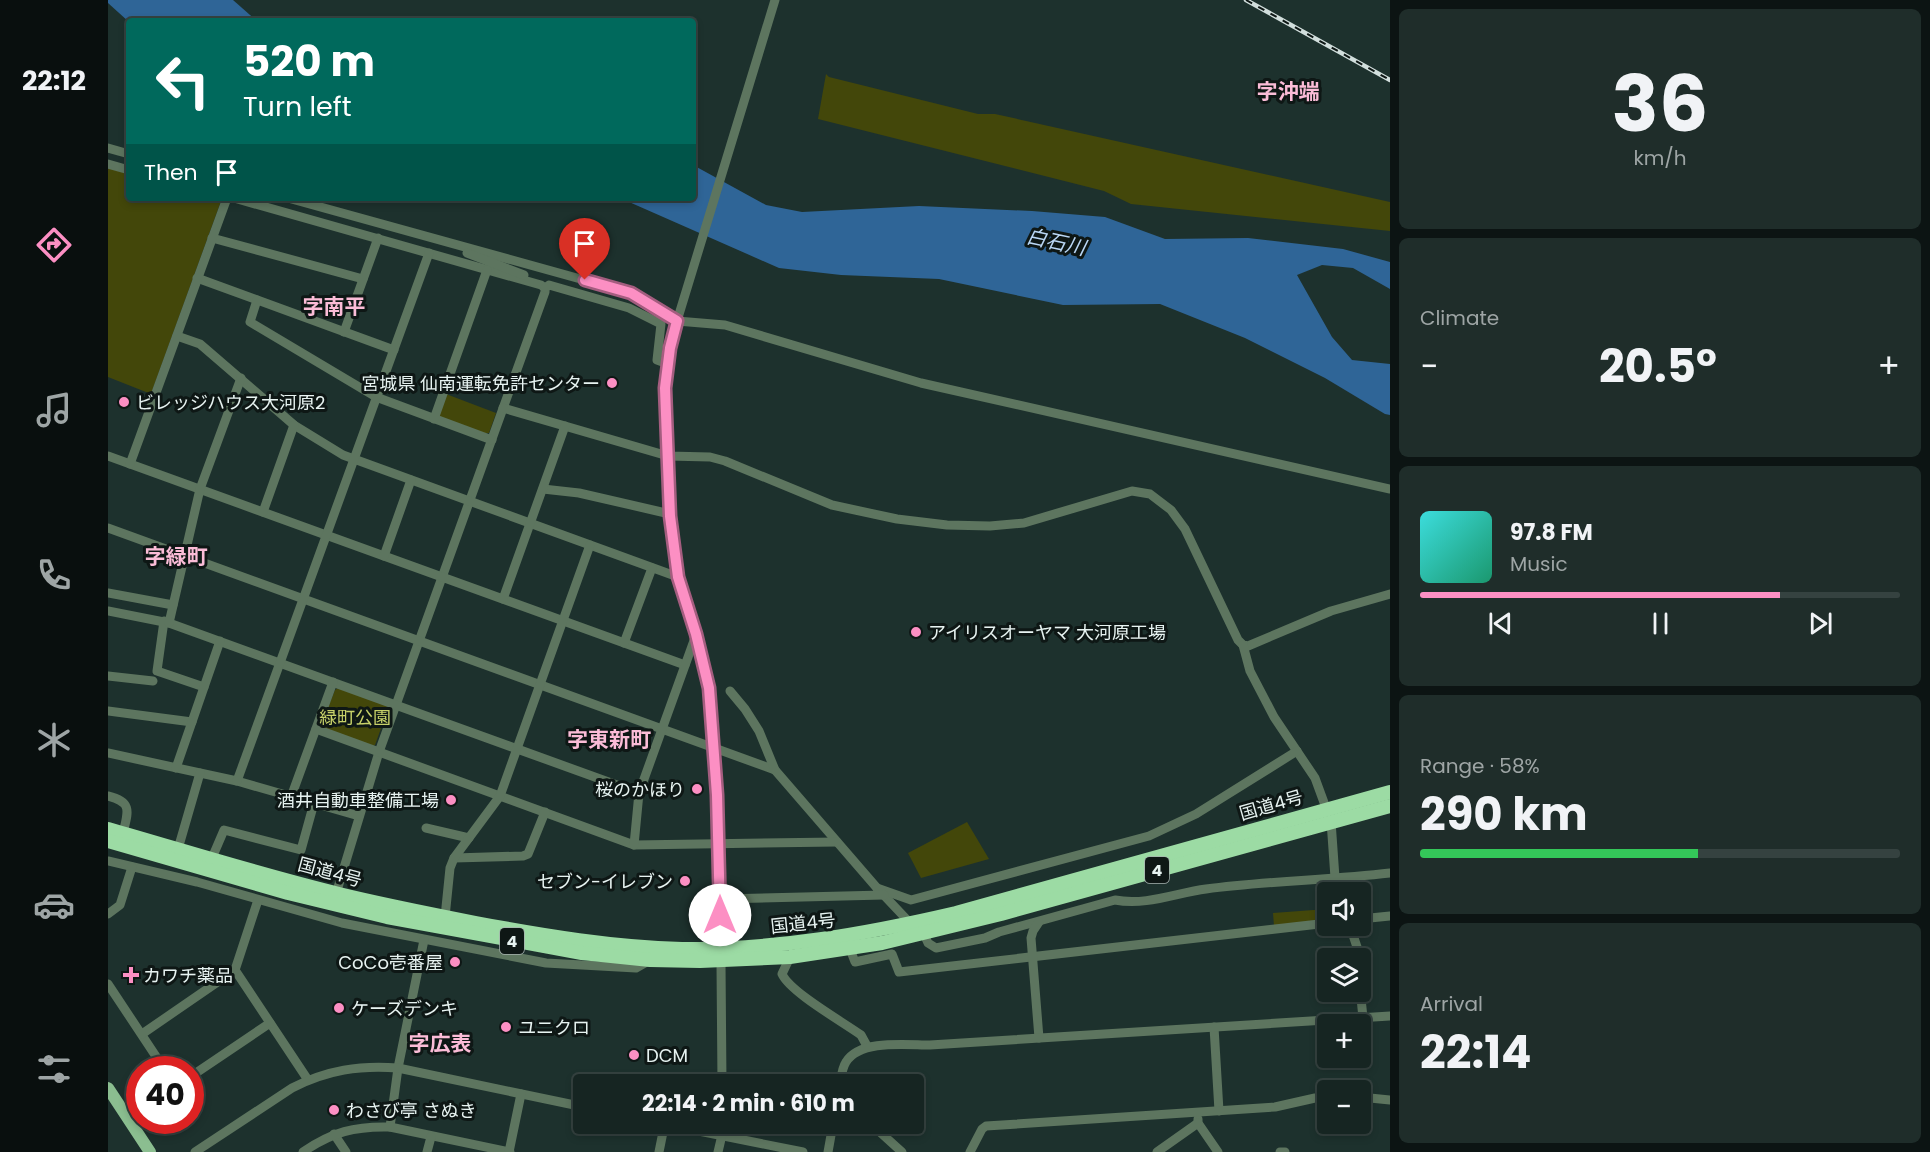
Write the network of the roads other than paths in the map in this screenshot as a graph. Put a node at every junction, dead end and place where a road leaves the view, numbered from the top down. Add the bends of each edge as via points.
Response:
1 (775, 0) edge
2 (108, 148) edge
3 (126, 153) edge
4 (108, 164) edge
5 (126, 169) edge
6 (226, 201) edge
7 (245, 201) edge
8 (299, 201) edge
9 (212, 238) junction
10 (378, 238) junction
11 (449, 243) junction
12 (429, 253) junction
13 (487, 270) junction
14 (197, 278) junction
15 (363, 279) junction
16 (529, 282) junction
17 (544, 288) junction
18 (257, 300) junction
19 (677, 321) junction
20 (344, 332) junction
21 (177, 336) junction
22 (394, 350) junction
23 (668, 364) junction
24 (242, 378) junction
25 (376, 397) junction
26 (503, 408) junction
27 (434, 418) junction
28 (294, 425) junction
29 (566, 426) junction
30 (492, 440) junction
31 (108, 456) edge
32 (668, 456) junction
33 (353, 459) junction
34 (130, 464) junction
35 (411, 480) junction
36 (200, 489) junction
37 (543, 489) junction
38 (1390, 489) edge
39 (470, 501) junction
40 (263, 512) junction
41 (670, 514) junction
42 (530, 524) junction
43 (108, 528) edge
44 (326, 534) junction
45 (590, 545) junction
46 (184, 556) junction
47 (384, 556) junction
48 (652, 568) junction
49 (442, 577) junction
50 (678, 577) junction
51 (108, 593) edge
52 (1390, 594) edge
53 (303, 599) junction
54 (503, 599) junction
55 (173, 605) junction
56 (108, 611) edge
57 (166, 622) junction
58 (563, 622) junction
59 (696, 634) junction
60 (220, 641) junction
61 (419, 641) junction
62 (624, 643) junction
63 (1243, 645) junction
64 (280, 663) junction
65 (685, 665) junction
66 (108, 676) edge
67 (153, 681) dead end
68 (333, 682) junction
69 (541, 685) junction
70 (204, 687) junction
71 (730, 691) dead end
72 (396, 704) junction
73 (108, 711) edge
74 (192, 722) junction
75 (662, 728) junction
76 (316, 729) junction
77 (715, 748) junction
78 (518, 749) junction
79 (1297, 751) junction
80 (379, 752) junction
81 (108, 753) edge
82 (176, 768) junction
83 (775, 770) junction
84 (200, 773) junction
85 (237, 781) junction
86 (1390, 792) edge
87 (639, 793) junction
88 (108, 795) edge
89 (500, 796) junction
90 (291, 797) junction
91 (314, 803) junction
92 (1390, 806) edge
93 (545, 812) junction
94 (1329, 815) junction
95 (359, 816) junction
96 (426, 828) dead end
97 (108, 829) edge
98 (123, 833) junction
99 (469, 838) junction
100 (108, 841) edge
101 (837, 842) junction
102 (720, 843) junction
103 (634, 845) junction
104 (178, 849) junction
105 (212, 858) junction
106 (454, 858) junction
107 (108, 861) edge
108 (132, 867) junction
109 (1390, 873) edge
110 (1335, 879) junction
111 (1335, 882) edge
112 (880, 891) junction
113 (336, 894) junction
114 (720, 899) junction
115 (258, 900) junction
116 (108, 914) edge
117 (1390, 916) edge
118 (445, 917) junction
119 (1371, 919) edge
120 (1040, 922) junction
121 (911, 924) junction
122 (1317, 924) edge
123 (924, 934) junction
124 (424, 940) junction
125 (850, 949) junction
126 (721, 954) junction
127 (790, 957) junction
128 (1034, 957) junction
129 (650, 960) junction
130 (235, 970) junction
131 (108, 984) edge
132 (112, 999) edge
133 (1390, 1016) edge
134 (1371, 1017) edge
135 (1317, 1021) edge
136 (270, 1023) junction
137 (1214, 1027) junction
138 (142, 1034) junction
139 (1038, 1038) junction
140 (867, 1046) junction
141 (156, 1056) edge
142 (204, 1068) edge
143 (398, 1068) junction
144 (722, 1074) edge
145 (843, 1074) edge
146 (308, 1080) junction
147 (108, 1088) edge
148 (521, 1094) junction
149 (1317, 1098) edge
150 (1371, 1098) edge
151 (1390, 1100) edge
152 (573, 1105) edge
153 (1219, 1111) junction
154 (1198, 1112) junction
155 (1198, 1123) junction
156 (390, 1127) junction
157 (334, 1134) junction
158 (662, 1134) edge
159 (707, 1134) edge
160 (831, 1134) edge
161 (882, 1134) edge
162 (722, 1136) junction
163 (431, 1137) junction
164 (150, 1152) edge
165 (195, 1152) edge
166 (303, 1152) edge
167 (346, 1152) edge
168 (427, 1152) edge
169 (509, 1152) edge
170 (659, 1152) edge
171 (718, 1152) edge
172 (802, 1152) edge
173 (828, 1152) edge
174 (902, 1152) edge
175 (970, 1152) edge
176 (1157, 1152) edge
177 (1218, 1152) edge
178 (1280, 1152) edge
179 (1285, 1152) edge

1 - 19 street
2 - 3 street
4 - 5 street
6 - 9 street
7 - 10 street
8 - 11 street
9 - 14 street
9 - 15 street
10 - 12 street
10 - 15 street
11 - 16 street via 526,276
11 - 19 street via 631,293
12 - 13 street
12 - 22 street
13 - 16 street
13 - 27 street
14 - 18 street
14 - 21 street
15 - 20 street
16 - 17 street
17 - 23 street via 549,285 629,308 661,324 657,360
17 - 26 street
18 - 20 street
18 - 25 street via 250,322
19 - 23 street
19 - 38 street via 725,325 921,383
20 - 22 street
21 - 24 street via 200,344
21 - 34 street
22 - 25 street
23 - 32 street
24 - 28 street
24 - 36 street
25 - 27 street
25 - 33 street
26 - 29 street
26 - 30 street
27 - 30 street
28 - 33 street
28 - 40 street
29 - 32 street
29 - 37 street
30 - 39 street
31 - 34 street
32 - 41 street
32 - 63 street via 710,457 832,505 947,525 1024,523 1132,491 1150,494 1171,510 1185,529
33 - 35 street
33 - 44 street
34 - 36 street
35 - 39 street
35 - 47 street
36 - 40 street
36 - 46 street
37 - 41 street via 579,493
37 - 42 street
39 - 42 street
39 - 49 street
40 - 44 street
41 - 50 street
42 - 45 street
42 - 54 street
43 - 46 street
44 - 47 street
44 - 53 street
45 - 48 street
45 - 58 street
46 - 53 street
46 - 55 street
47 - 49 street
48 - 50 street
48 - 62 street
49 - 54 street
49 - 61 street
50 - 59 street
51 - 55 street
52 - 63 street via 1331,611
53 - 61 street
53 - 64 street
54 - 58 street
55 - 57 street
56 - 57 street
57 - 60 street
57 - 70 street via 157,671
58 - 62 street
58 - 69 street
59 - 65 street
59 - 77 street via 709,688
60 - 64 street
60 - 70 street
61 - 69 street
61 - 72 street
62 - 65 street
63 - 79 street via 1250,671
64 - 68 street
64 - 85 street
65 - 75 street
66 - 67 street
68 - 72 street
68 - 76 street
69 - 75 street
69 - 78 street
70 - 74 street
71 - 83 street via 759,731
72 - 78 street
72 - 80 street
73 - 74 street
74 - 82 street
75 - 77 street
75 - 87 street
76 - 80 street
76 - 90 street
77 - 83 street
77 - 102 street
78 - 87 street
78 - 89 street
79 - 94 street via 1316,778
79 - 112 street via 1196,814 1149,837 911,900
80 - 89 street
80 - 95 street
81 - 82 street
82 - 84 street
83 - 101 street
84 - 85 street
84 - 104 street
85 - 90 street
86 - 94 highway, 国道4号 / 4
87 - 103 street
88 - 98 street via 126,804
89 - 93 street
89 - 99 street
90 - 91 street
91 - 95 street
91 - 105 street via 301,850 224,830
92 - 94 highway, 国道4号 / 4
93 - 103 street
93 - 106 street via 528,854
94 - 110 street
94 - 121 highway, 国道4号 / 4
94 - 123 highway, 国道4号 / 4
95 - 113 street
96 - 99 street
97 - 98 highway, 国道4号 / 4
98 - 104 highway, 国道4号 / 4
99 - 106 street
100 - 129 highway, 国道4号 / 4 via 387,917 582,953
101 - 102 street
101 - 112 street
102 - 103 street
102 - 114 street
104 - 105 highway, 国道4号 / 4
105 - 113 highway, 国道4号 / 4
106 - 118 street
107 - 108 street
108 - 115 street
108 - 116 street via 120,905
109 - 110 street
110 - 111 street
110 - 120 street via 1115,900
112 - 114 street
112 - 121 street
113 - 118 highway, 国道4号 / 4
114 - 126 street
115 - 124 street
115 - 130 street
117 - 119 street
118 - 126 highway, 国道4号 / 4 via 600,943
120 - 123 street via 936,948
120 - 128 street via 1031,938
121 - 126 highway, 国道4号 / 4
122 - 128 street
123 - 125 highway, 国道4号 / 4
124 - 129 street via 546,963 636,968
124 - 143 street
125 - 127 highway, 国道4号 / 4
125 - 128 street via 855,962 892,954 899,972
126 - 127 highway, 国道4号 / 4
126 - 129 highway, 国道4号 / 4
126 - 144 street
127 - 140 street via 782,974 785,980 861,1035
128 - 139 street
130 - 136 street
130 - 138 street
131 - 132 street
132 - 138 street
133 - 134 street
135 - 137 street
136 - 142 street
136 - 146 street
137 - 139 street
137 - 153 street
138 - 141 street
139 - 140 street
140 - 145 street via 846,1062
143 - 146 street via 356,1067
143 - 148 street
143 - 156 street
146 - 165 street
147 - 164 main road
148 - 152 street
148 - 169 street
149 - 153 street via 1275,1107
150 - 151 street
153 - 154 street
154 - 155 street
154 - 175 street via 986,1126
155 - 176 street
155 - 177 street
156 - 157 street
156 - 163 street
157 - 166 street
157 - 167 street
158 - 170 street
159 - 162 street
160 - 173 street
161 - 174 street
162 - 171 street
162 - 172 street
163 - 168 street
163 - 169 street
178 - 179 street

